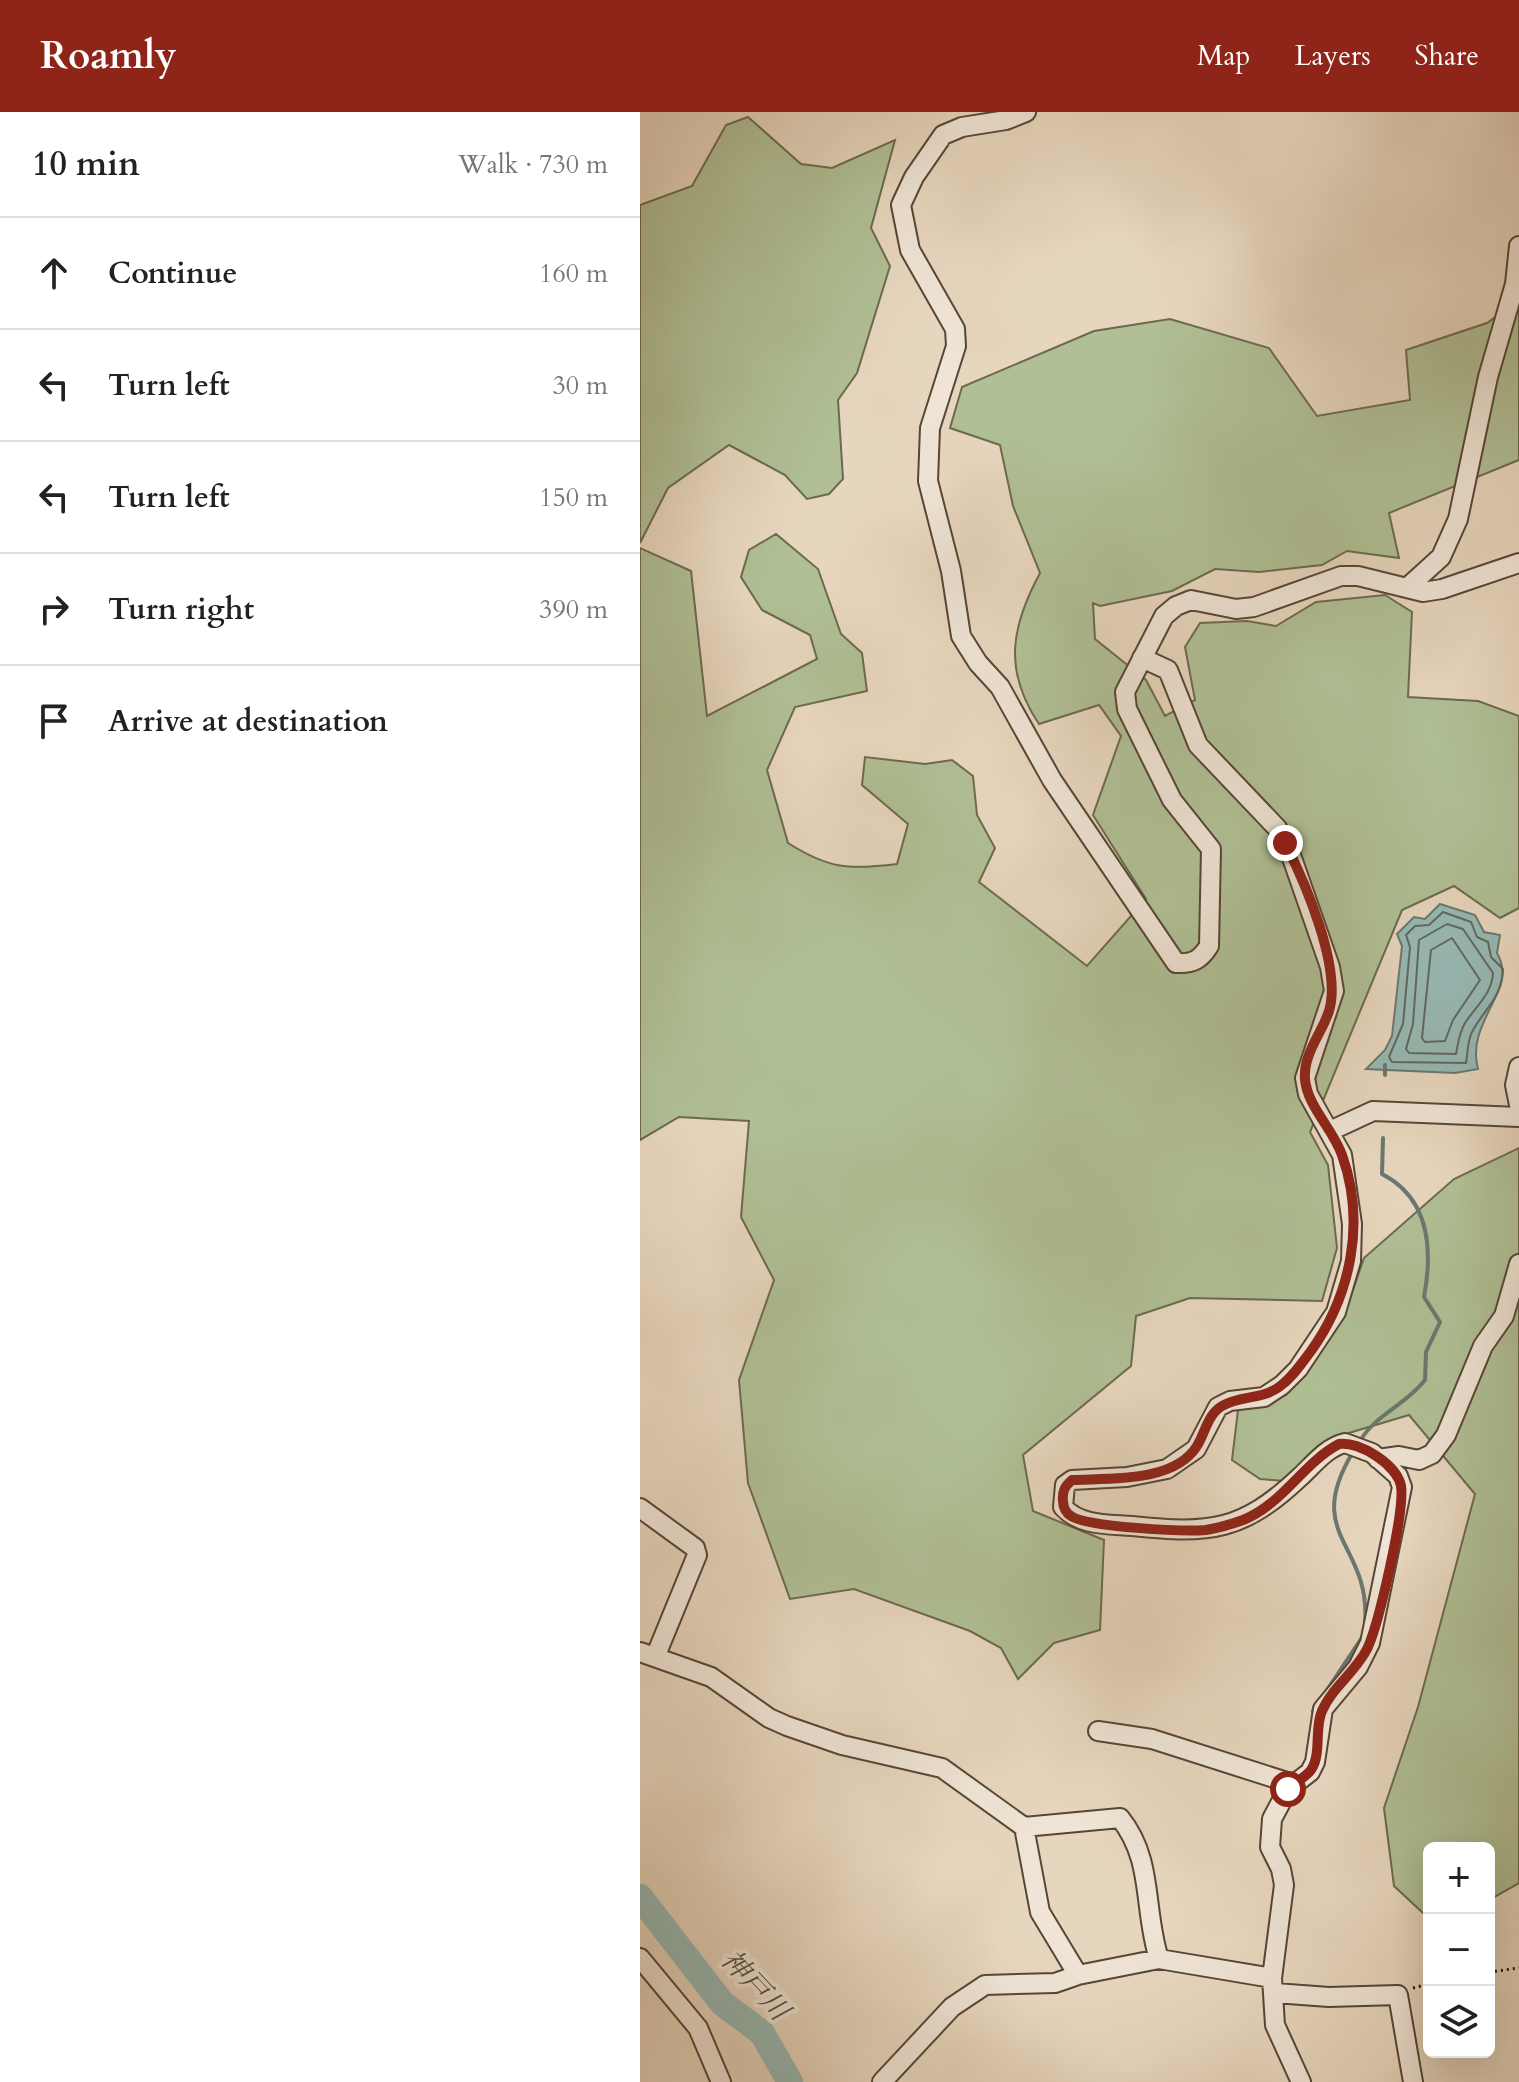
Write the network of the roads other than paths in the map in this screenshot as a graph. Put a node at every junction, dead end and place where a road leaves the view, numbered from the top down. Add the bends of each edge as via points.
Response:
1 (1026, 112) edge
2 (986, 117) edge
3 (1519, 246) edge
4 (1519, 563) edge
5 (1408, 587) junction
6 (1142, 658) junction
7 (1518, 1072) edge
8 (1519, 1105) edge
9 (1519, 1117) edge
10 (1330, 1131) junction
11 (1519, 1264) edge
12 (1364, 1451) junction
13 (640, 1508) edge
14 (648, 1654) edge
15 (1098, 1731) dead end
16 (1293, 1784) junction
17 (1024, 1827) junction
18 (640, 1958) edge
19 (1159, 1959) junction
20 (1078, 1975) junction
21 (1273, 1986) junction
22 (721, 2082) edge
23 (882, 2082) edge
24 (1301, 2082) edge
25 (1413, 2082) edge

1 - 2 street via 1006,120
2 - 6 street via 943,135 901,205 910,250 955,329 956,346 936,402 926,455 961,636 1000,687 1052,780 1176,963 1190,964 1209,946 1211,849 1172,800 1127,709 1125,692
3 - 5 street via 1515,284 1488,377 1458,519 1441,557
4 - 5 street via 1442,589 1423,592
5 - 6 street via 1341,576 1254,607 1191,600 1164,616
6 - 10 street via 1168,670 1191,736 1277,828 1292,858 1334,991 1305,1078 1308,1094
7 - 8 street
9 - 10 street via 1373,1111
10 - 12 street via 1348,1184 1351,1261 1336,1312 1306,1357 1264,1397 1218,1407 1196,1449 1182,1461 1127,1477 1072,1480 1065,1485 1063,1507 1088,1522 1208,1529 1271,1505 1333,1447
11 - 12 street via 1504,1316 1483,1346 1446,1435 1432,1454 1419,1460
12 - 16 street via 1398,1476 1402,1487 1370,1643 1358,1667 1323,1709 1315,1762
13 - 14 street via 695,1548 697,1555
14 - 17 street via 711,1677 787,1726 942,1768
15 - 16 street via 1152,1739
16 - 21 street via 1272,1819 1270,1838 1284,1885
17 - 19 street via 1120,1818 1141,1851
17 - 20 street via 1040,1912
18 - 22 street via 698,2028
19 - 20 street
19 - 21 street
20 - 23 street via 1055,1983 985,1985 952,2007
21 - 24 street via 1275,2025
21 - 25 street via 1329,1997 1398,1995

